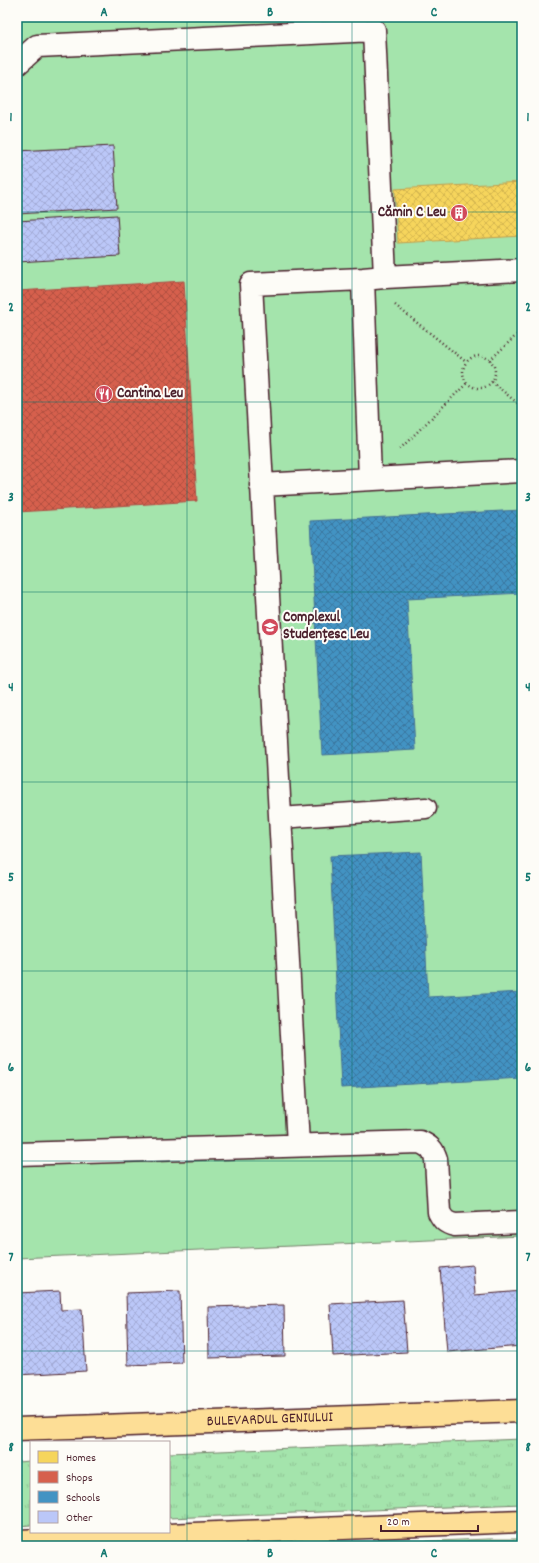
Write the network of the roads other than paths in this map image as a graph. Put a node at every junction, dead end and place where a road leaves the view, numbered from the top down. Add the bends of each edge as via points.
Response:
1 (17, 64) edge
2 (522, 270) edge
3 (385, 277) junction
4 (363, 279) junction
5 (522, 471) edge
6 (370, 479) junction
7 (261, 485) junction
8 (426, 808) dead end
9 (280, 818) junction
10 (298, 1145) junction
11 (17, 1154) edge
12 (522, 1222) edge
13 (522, 1411) edge
14 (17, 1429) edge
15 (522, 1521) edge
16 (17, 1541) edge

1 - 3 street via 37,46 374,30
2 - 3 street
3 - 4 street
4 - 6 street
4 - 7 street via 251,284
5 - 6 street
6 - 7 street
7 - 9 street
8 - 9 lane
9 - 10 street
10 - 11 street
10 - 12 street via 420,1142 428,1145 436,1159 439,1212 447,1224
13 - 14 main road, BULEVARDUL GENIULUI
15 - 16 main road

